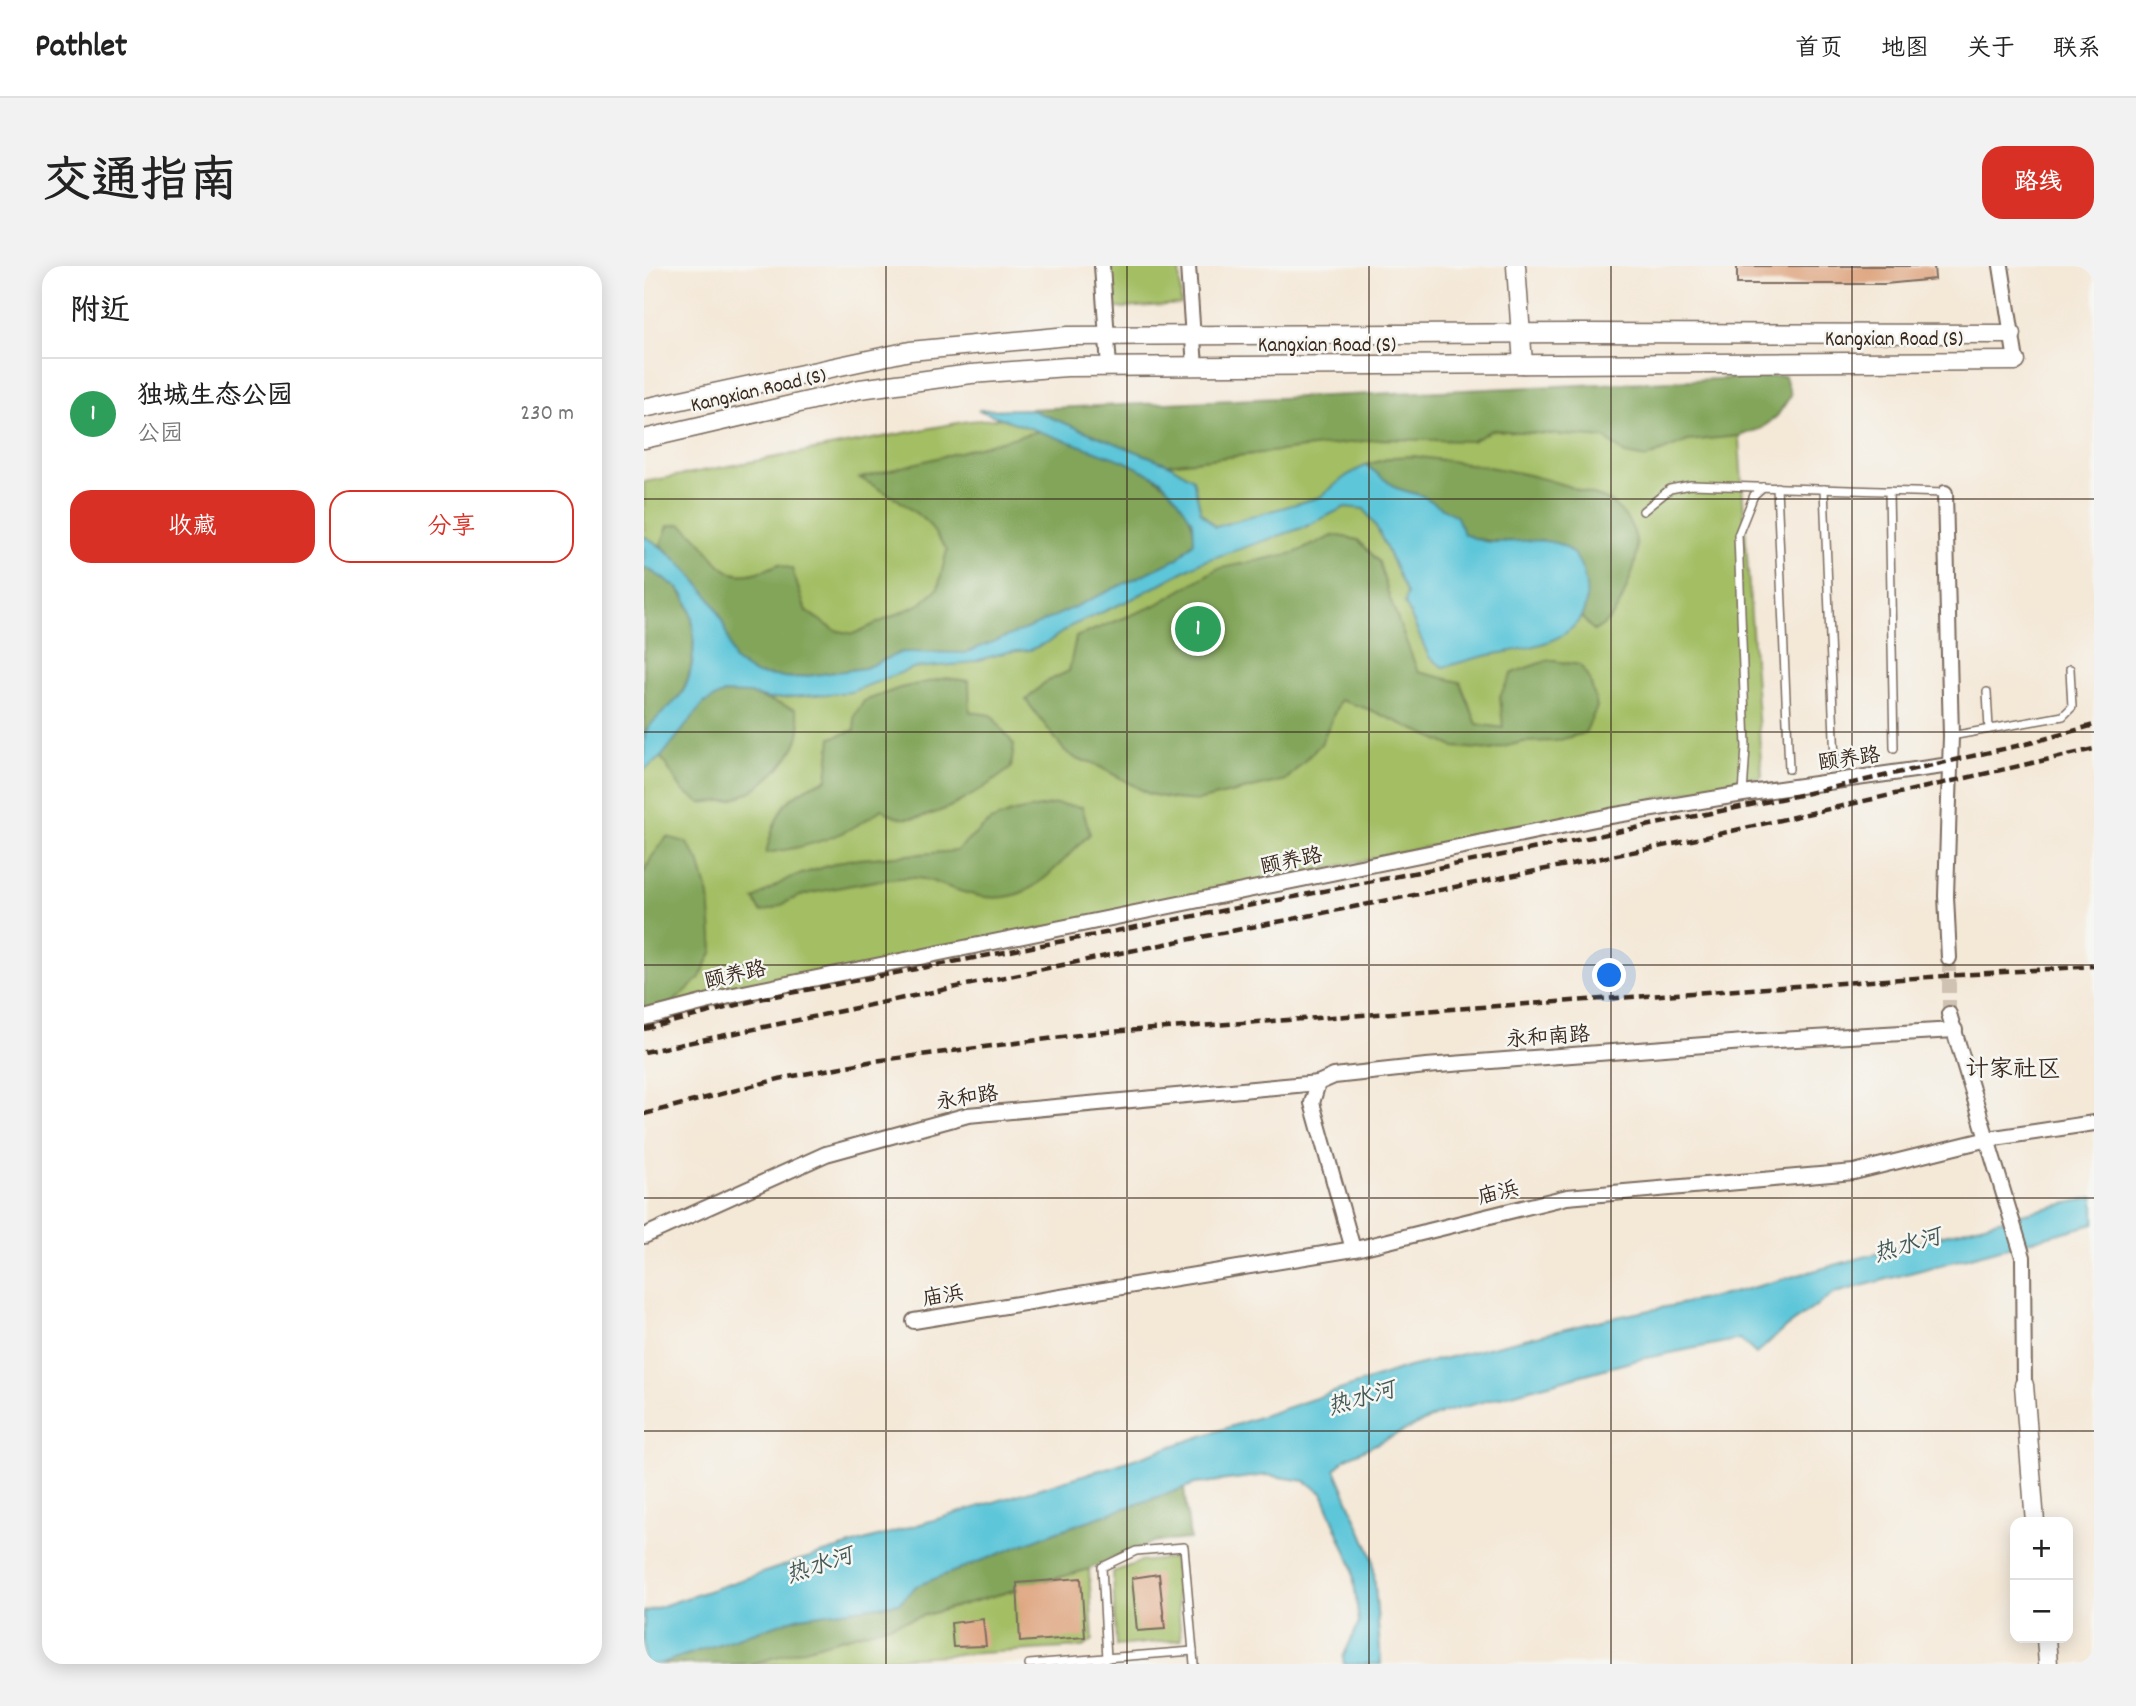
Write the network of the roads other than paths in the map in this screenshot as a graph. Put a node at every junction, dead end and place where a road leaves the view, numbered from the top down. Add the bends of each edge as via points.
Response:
1 (1102, 266) edge
2 (1188, 266) edge
3 (1516, 266) edge
4 (2001, 266) edge
5 (1520, 334) junction
6 (2012, 334) junction
7 (1193, 335) junction
8 (1107, 336) junction
9 (2016, 361) joint
10 (1523, 364) junction
11 (1109, 367) junction
12 (1195, 367) junction
13 (644, 408) edge
14 (644, 439) edge
15 (1763, 487) junction
16 (1777, 487) junction
17 (1824, 489) junction
18 (1889, 491) junction
19 (1945, 493) joint
20 (1643, 511) dead end
21 (2070, 669) dead end
22 (1987, 692) dead end
23 (1989, 729) junction
24 (1951, 736) junction
25 (1894, 748) dead end
26 (1835, 762) dead end
27 (1950, 765) junction
28 (1789, 769) dead end
29 (1744, 794) junction
30 (1948, 958) tunnel mouth
31 (1949, 1014) tunnel mouth
32 (644, 1018) edge
33 (1955, 1030) junction
34 (1318, 1083) junction
35 (2094, 1123) edge
36 (1988, 1139) junction
37 (644, 1236) edge
38 (1353, 1249) junction
39 (914, 1321) dead end
40 (2024, 1385) joint
41 (2035, 1517) edge
42 (2046, 1643) edge
43 (1193, 1651) junction
44 (1107, 1659) junction
45 (1029, 1664) edge
46 (1045, 1664) edge
47 (1194, 1664) edge
48 (2048, 1664) edge

1 - 8 street
2 - 7 street
3 - 5 street
4 - 6 street
5 - 6 street, Kangxian Road (S)
5 - 7 street, Kangxian Road (S)
5 - 10 street
6 - 9 street
7 - 8 street, Kangxian Road (S)
7 - 12 street
8 - 11 street
8 - 13 street, Kangxian Road (S) via 910,351
9 - 10 street, Kangxian Road (S)
10 - 12 street, Kangxian Road (S)
11 - 12 street, Kangxian Road (S)
11 - 14 street, Kangxian Road (S) via 1021,369 892,384
15 - 16 lane
15 - 20 lane via 1691,485 1670,489
15 - 29 lane via 1754,495 1738,535
16 - 17 lane
16 - 28 lane
17 - 18 lane
17 - 26 lane
18 - 19 lane
18 - 25 lane
19 - 24 street
21 - 23 lane via 2072,707 2063,716
22 - 23 lane
23 - 24 lane
24 - 27 street
27 - 29 street, 颐养路
27 - 30 street
29 - 32 street, 颐养路 via 1610,816 743,993
31 - 33 street
33 - 34 street, 永和南路 via 1426,1066 1334,1076
33 - 36 street
34 - 37 street, 永和路 via 968,1115 826,1154
34 - 38 street via 1312,1103
35 - 36 street, 庙浜
36 - 38 street, 庙浜 via 1854,1172 1567,1197
36 - 40 street via 2023,1257
38 - 39 street, 庙浜
40 - 41 street
42 - 48 street
43 - 44 lane
43 - 44 lane via 1184,1547 1136,1551 1102,1567
43 - 47 lane
44 - 46 lane
45 - 46 lane

